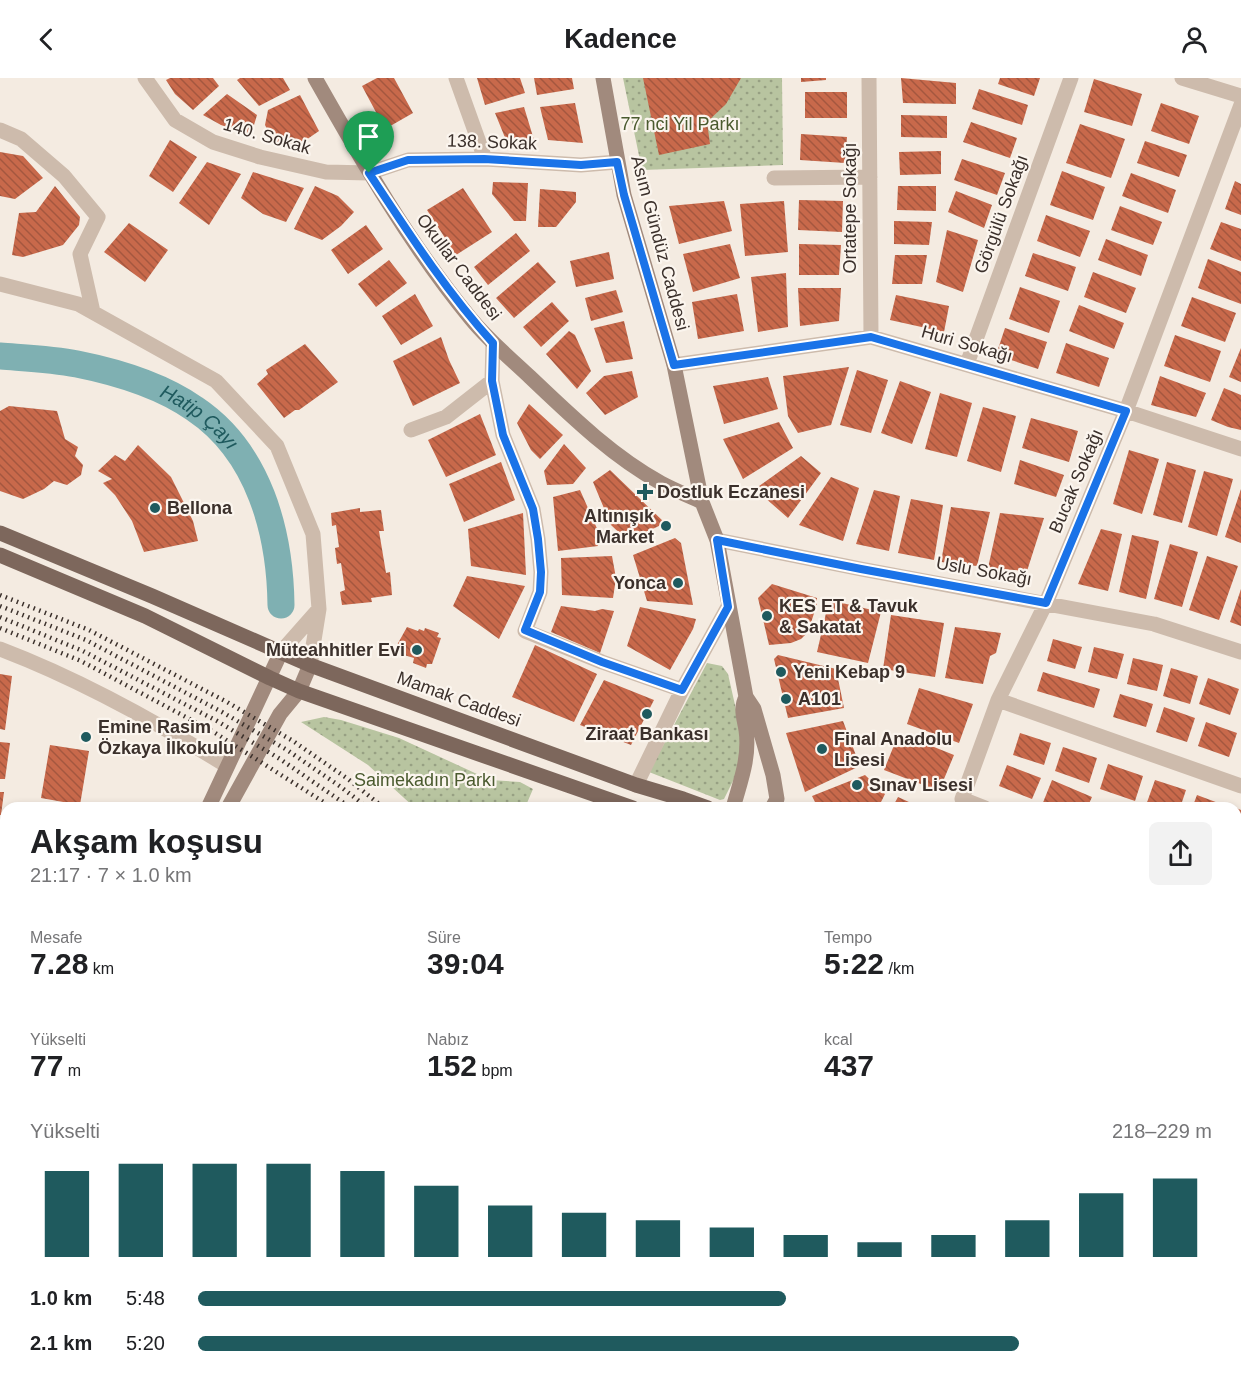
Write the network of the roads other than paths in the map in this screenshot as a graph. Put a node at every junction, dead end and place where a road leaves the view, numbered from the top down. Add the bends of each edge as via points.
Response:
1 (145, 78) edge
2 (315, 78) edge
3 (456, 78) edge
4 (603, 78) edge
5 (869, 78) edge
6 (1071, 78) edge
7 (1182, 78) edge
8 (1241, 96) edge
9 (1241, 105) edge
10 (0, 130) edge
11 (484, 159) junction
12 (617, 162) junction
13 (369, 173) junction
14 (870, 177) junction
15 (774, 178) dead end
16 (0, 284) edge
17 (93, 312) junction
18 (871, 337) junction
19 (493, 343) junction
20 (967, 364) junction
21 (674, 365) junction
22 (492, 381) junction
23 (1126, 411) junction
24 (411, 430) dead end
25 (1241, 449) edge
26 (702, 502) junction
27 (0, 533) edge
28 (717, 540) junction
29 (0, 555) edge
30 (1046, 603) junction
31 (728, 607) junction
32 (319, 609) junction
33 (0, 649) edge
34 (281, 652) junction
35 (1241, 652) edge
36 (310, 665) junction
37 (270, 678) junction
38 (682, 690) junction
39 (299, 691) junction
40 (746, 697) junction
41 (998, 700) junction
42 (227, 766) junction
43 (636, 784) junction
44 (1241, 786) edge
45 (211, 802) edge
46 (231, 802) edge
47 (616, 802) edge
48 (693, 802) edge
49 (735, 802) edge
50 (775, 802) edge
51 (970, 802) edge

1 - 13 street, 140. Sokak via 163,109 213,142 326,172
2 - 13 street, Okullar Caddesi
3 - 11 street
4 - 12 street, Asım Gündüz Caddesi
5 - 14 street, Ortatepe Sokağı
6 - 20 street, Görgülü Sokağı
7 - 8 street
9 - 23 street, Bucak Sokağı
10 - 17 street via 43,148 98,217 80,254
11 - 12 street, 138. Sokak via 581,165
11 - 13 street, 138. Sokak via 408,160
12 - 21 street, Asım Gündüz Caddesi
13 - 19 street, Okullar Caddesi via 426,259
14 - 15 street
14 - 18 street, Ortatepe Sokağı
16 - 17 street via 78,304
17 - 32 street via 216,381 277,446 313,534
18 - 20 street, Huri Sokağı
18 - 21 street, Huri Sokağı
19 - 22 street
19 - 26 street, Okullar Caddesi via 613,450 660,482
20 - 23 street, Huri Sokağı
21 - 26 street, Asım Gündüz Caddesi
22 - 24 street via 446,417
22 - 38 street via 503,435 533,509 538,539 540,592 525,630
23 - 25 street, Huri Sokağı
23 - 30 street, Bucak Sokağı
26 - 28 street, Asım Gündüz Caddesi
27 - 34 main road, Mamak Caddesi
28 - 30 street, Uslu Sokağı
28 - 31 street, Asım Gündüz Caddesi
29 - 37 main road via 145,616
30 - 35 street, Uslu Sokağı via 1154,624
30 - 41 street, Bucak Sokağı
31 - 38 street
31 - 40 street, Asım Gündüz Caddesi
32 - 34 street
32 - 36 street
33 - 42 street via 165,727
34 - 36 main road, Mamak Caddesi
34 - 37 street
36 - 39 street
36 - 43 main road, Mamak Caddesi
37 - 39 main road
37 - 42 street
38 - 43 street
39 - 46 street via 280,714
39 - 47 main road
40 - 49 street, Asım Gündüz Caddesi via 742,712 747,756
40 - 50 street, Asım Gündüz Caddesi via 754,709 774,775
41 - 44 street
41 - 51 street, Bucak Sokağı via 962,799
42 - 45 street
43 - 48 main road, Mamak Caddesi

